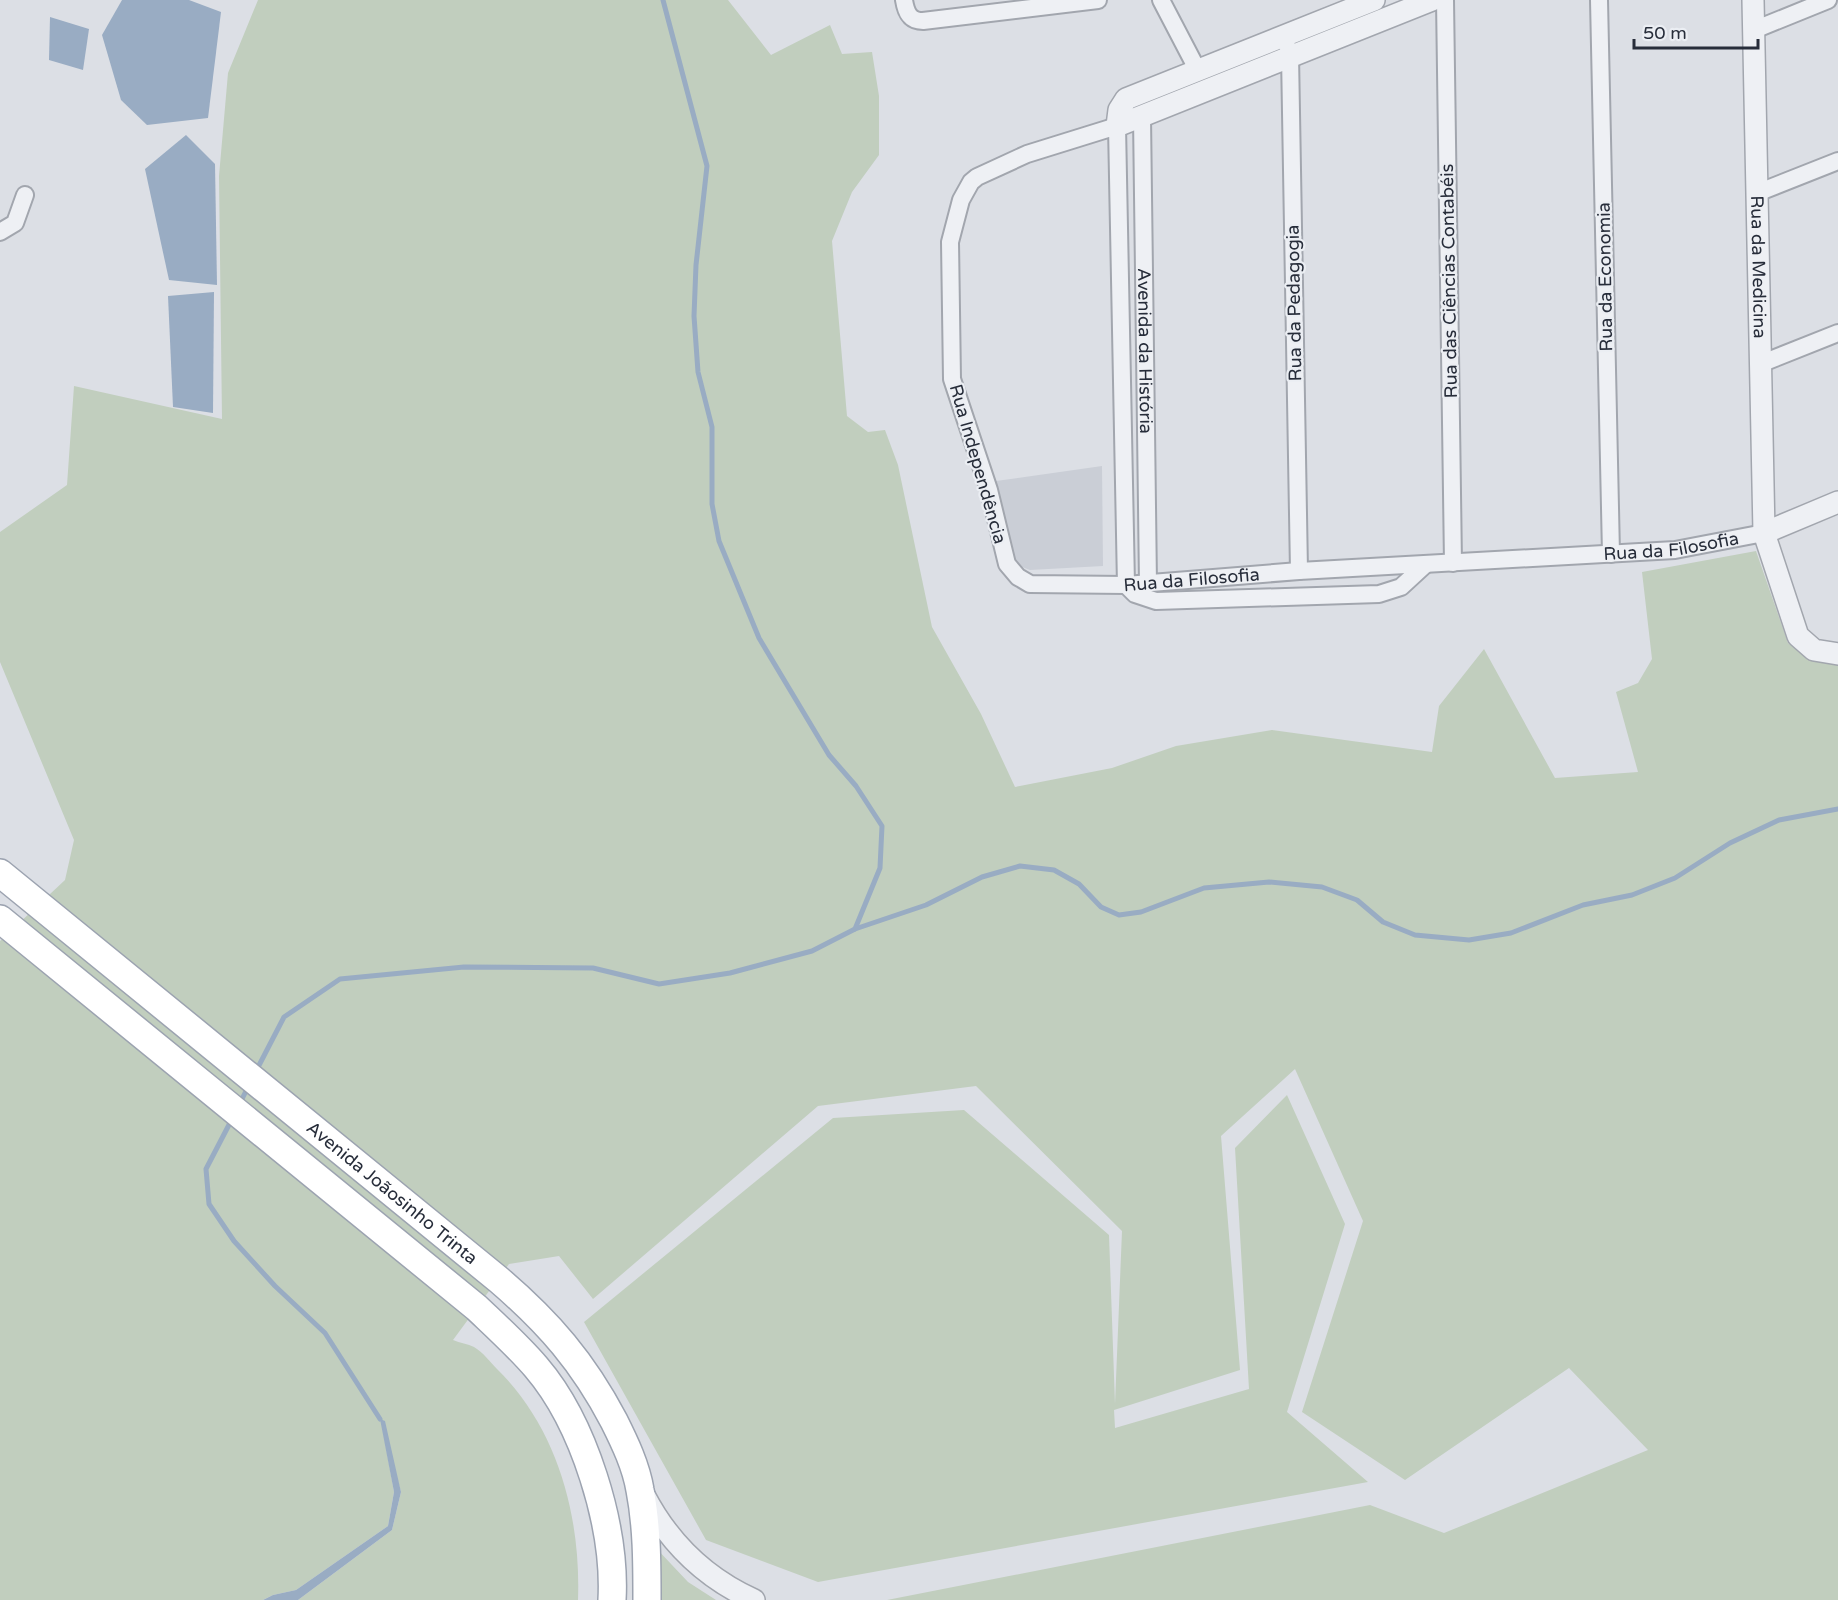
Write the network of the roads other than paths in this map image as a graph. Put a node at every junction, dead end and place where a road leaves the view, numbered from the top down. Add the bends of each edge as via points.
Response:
1 (904, 0) edge
2 (1098, 0) edge
3 (1161, 0) edge
4 (1374, 0) edge
5 (1432, 0) edge
6 (1445, 0) edge
7 (1599, 0) edge
8 (1754, 0) edge
9 (1828, 0) edge
10 (1754, 30) junction
11 (1287, 46) junction
12 (1197, 69) junction
13 (1142, 117) junction
14 (1117, 126) junction
15 (1838, 161) edge
16 (1757, 193) junction
17 (25, 195) dead end
18 (0, 232) edge
19 (1838, 333) edge
20 (1761, 364) junction
21 (1838, 502) edge
22 (1764, 533) junction
23 (1611, 554) junction
24 (1453, 563) junction
25 (1426, 564) junction
26 (1299, 571) junction
27 (1148, 584) junction
28 (1126, 585) junction
29 (1838, 654) edge
30 (0, 873) edge
31 (1, 920) edge
32 (640, 1488) junction
33 (612, 1600) edge
34 (647, 1600) edge
35 (754, 1600) edge

1 - 2 street via 915,21
3 - 12 street
4 - 11 street, Avenida da História
5 - 11 street, Avenida da História
6 - 24 street, Rua das Ciências Contabéis
7 - 23 street, Rua da Economia
8 - 10 street, Rua da Medicina
9 - 10 street
10 - 16 street, Rua da Medicina
11 - 12 street, Avenida da História
11 - 13 street, Avenida da História
11 - 26 street, Rua da Pedagogia
12 - 14 street, Avenida da História via 1126,99 1120,107
13 - 14 street, Avenida da História
13 - 27 street, Avenida da História
14 - 28 street, Avenida da História
14 - 28 street, Rua Independência via 1028,154 971,182 961,200 950,242 950,310 952,379 989,490 1007,564 1018,577 1041,586
15 - 16 street
16 - 20 street, Rua da Medicina
17 - 18 street via 15,223
19 - 20 street
20 - 22 street, Rua da Medicina
21 - 22 street, Rua da Filosofia
22 - 23 street, Rua da Filosofia via 1675,550
22 - 29 street, Rua da Medicina via 1798,636 1814,650
23 - 24 street, Rua da Filosofia
24 - 25 street, Rua da Filosofia
25 - 26 street, Rua da Filosofia
25 - 28 street, Rua da Filosofia via 1401,587 1379,594 1156,601 1135,594
26 - 27 street, Rua da Filosofia
27 - 28 street, Rua da Filosofia
30 - 32 main road, Avenida Joãosinho Trinta via 499,1280 554,1330 586,1371 621,1435
31 - 33 main road, Avenida Joãosinho Trinta via 477,1308 537,1367 557,1396 590,1469 604,1521
32 - 34 main road, Avenida Joãosinho Trinta
32 - 35 street via 665,1532 684,1553 711,1576

